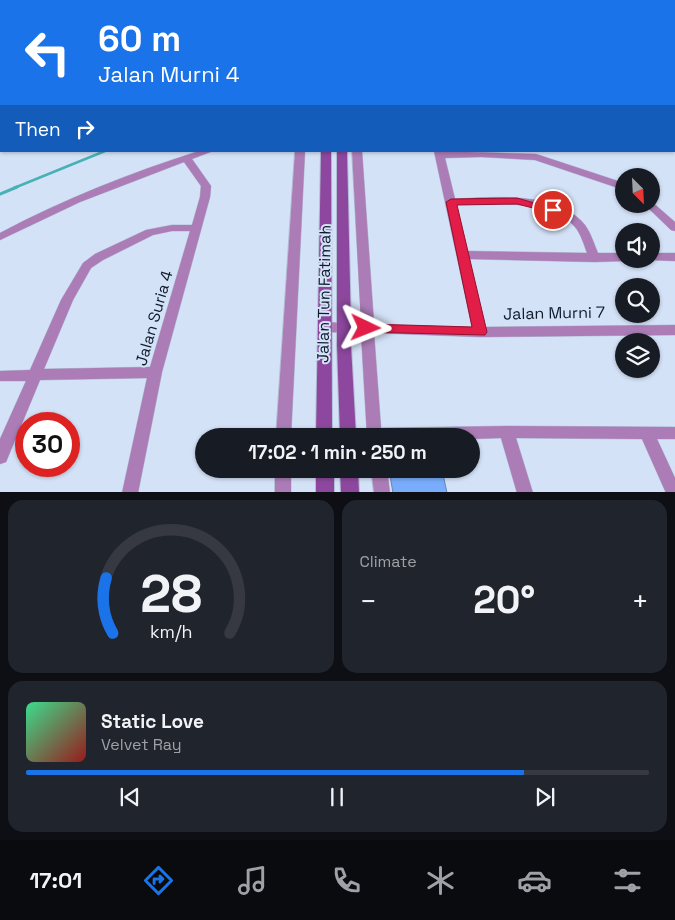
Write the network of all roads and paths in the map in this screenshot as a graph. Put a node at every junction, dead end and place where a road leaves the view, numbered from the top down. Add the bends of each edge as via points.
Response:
1 (206, 152) edge
2 (300, 152) edge
3 (326, 152) edge
4 (342, 152) edge
5 (357, 152) edge
6 (440, 153) edge
7 (186, 158) junction
8 (615, 183) edge
9 (451, 202) junction
10 (659, 213) edge
11 (197, 228) junction
12 (675, 228) edge
13 (0, 237) edge
14 (463, 255) junction
15 (615, 257) edge
16 (660, 257) edge
17 (675, 257) edge
18 (595, 258) junction
19 (324, 327) junction
20 (344, 327) junction
21 (366, 328) junction
22 (675, 330) edge
23 (480, 332) junction
24 (344, 345) junction
25 (155, 372) junction
26 (35, 375) junction
27 (0, 376) edge
28 (283, 428) edge
29 (324, 428) edge
30 (348, 428) edge
31 (373, 428) edge
32 (507, 432) junction
33 (480, 433) edge
34 (675, 433) edge
35 (647, 434) junction
36 (0, 457) edge
37 (283, 478) edge
38 (325, 478) edge
39 (349, 478) edge
40 (380, 478) edge
41 (130, 492) edge
42 (283, 492) edge
43 (326, 492) edge
44 (350, 492) edge
45 (382, 492) edge
46 (525, 492) edge
47 (674, 492) edge

1 - 7 street
2 - 28 street
3 - 19 main road, Jalan Tun Fatimah
4 - 20 main road, Jalan Tun Fatimah
5 - 21 street
6 - 8 street via 536,157
6 - 9 street
7 - 11 street, Jalan Suria 4 via 206,186
7 - 13 street via 98,190
9 - 14 street
9 - 18 street via 517,201 553,210 580,226
10 - 12 street
11 - 25 street, Jalan Suria 4
11 - 26 street via 150,232 87,266 67,300
14 - 18 street
14 - 23 street
15 - 18 street
16 - 17 street
19 - 20 street, Jalan Murni 7
19 - 29 main road, Jalan Tun Fatimah
20 - 21 street, Jalan Murni 7
20 - 24 main road, Jalan Tun Fatimah
21 - 23 street, Jalan Murni 7
21 - 24 main road
21 - 31 street
22 - 23 street, Jalan Murni 7
24 - 30 main road, Jalan Tun Fatimah
25 - 26 street
25 - 41 street, Jalan Suria 4
26 - 27 street
26 - 36 street
32 - 33 street
32 - 35 street
32 - 46 street
34 - 35 street
35 - 47 street
37 - 42 street
38 - 43 main road
39 - 44 main road
40 - 45 street

